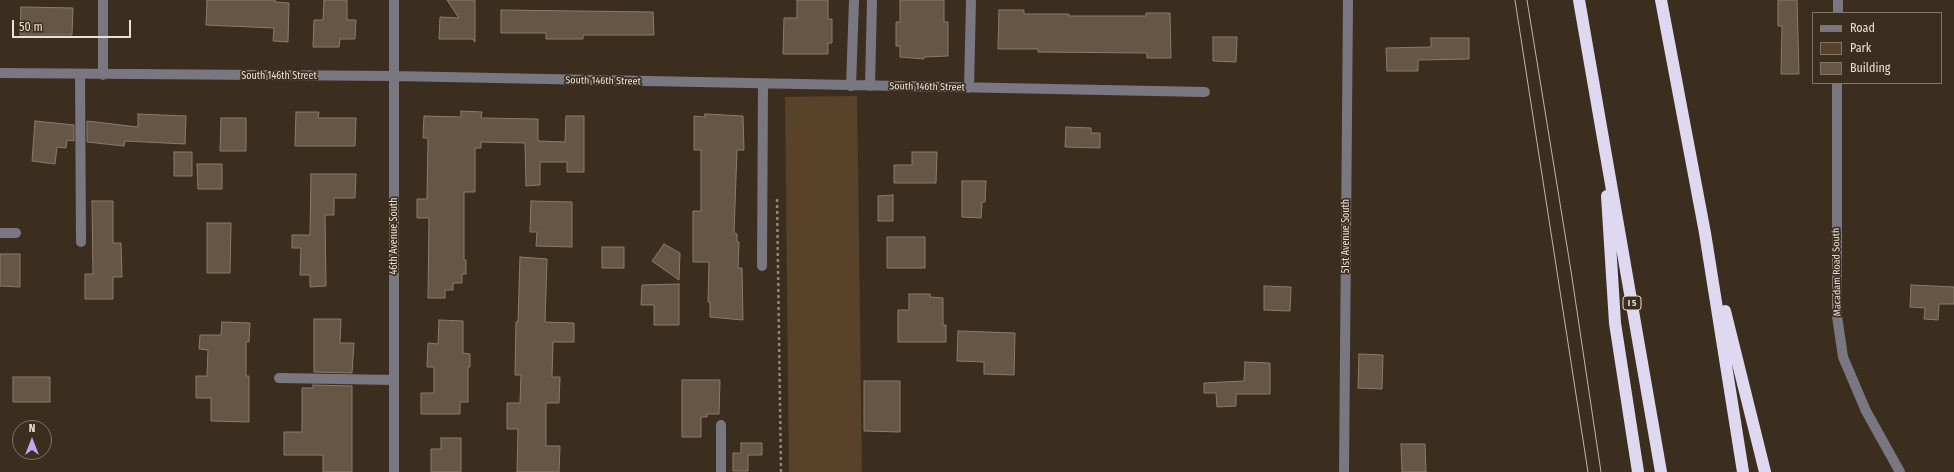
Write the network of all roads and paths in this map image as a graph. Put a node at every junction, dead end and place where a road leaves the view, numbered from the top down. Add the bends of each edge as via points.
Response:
1 (103, 0) edge
2 (394, 0) edge
3 (854, 0) edge
4 (872, 0) edge
5 (971, 0) edge
6 (1348, 0) edge
7 (1579, 0) edge
8 (1660, 0) edge
9 (1838, 0) edge
10 (1838, 12) edge
11 (0, 73) edge
12 (80, 75) junction
13 (103, 75) junction
14 (394, 76) junction
15 (763, 84) junction
16 (1837, 84) edge
17 (851, 86) junction
18 (870, 86) junction
19 (969, 88) junction
20 (1205, 92) dead end
21 (1604, 135) junction
22 (777, 195) dead end
23 (0, 233) edge
24 (16, 233) dead end
25 (1705, 233) junction
26 (81, 242) dead end
27 (762, 266) dead end
28 (278, 378) dead end
29 (394, 380) junction
30 (721, 425) dead end
31 (394, 472) edge
32 (721, 472) edge
33 (781, 472) edge
34 (1344, 472) edge
35 (1638, 472) edge
36 (1661, 472) edge
37 (1743, 472) edge
38 (1765, 472) edge
39 (1900, 472) edge

1 - 13 street
2 - 14 street, 46th Avenue South
3 - 17 street
4 - 18 street
5 - 19 street
6 - 34 street, 51st Avenue South
7 - 21 highway, I 5
8 - 25 highway
9 - 10 street
11 - 12 street, South 146th Street
12 - 13 street, South 146th Street
12 - 26 street
13 - 14 street, South 146th Street
14 - 15 street, South 146th Street
14 - 29 street, 46th Avenue South
15 - 17 street, South 146th Street
15 - 27 street
16 - 39 street, Macadam Road South via 1836,284 1841,343 1844,357 1866,411
17 - 18 street, South 146th Street
18 - 19 street, South 146th Street
19 - 20 street, South 146th Street
21 - 35 highway via 1615,323
21 - 36 highway, I 5
22 - 33 path
23 - 24 street
25 - 37 highway
25 - 38 highway
28 - 29 street
29 - 31 street, 46th Avenue South
30 - 32 street

